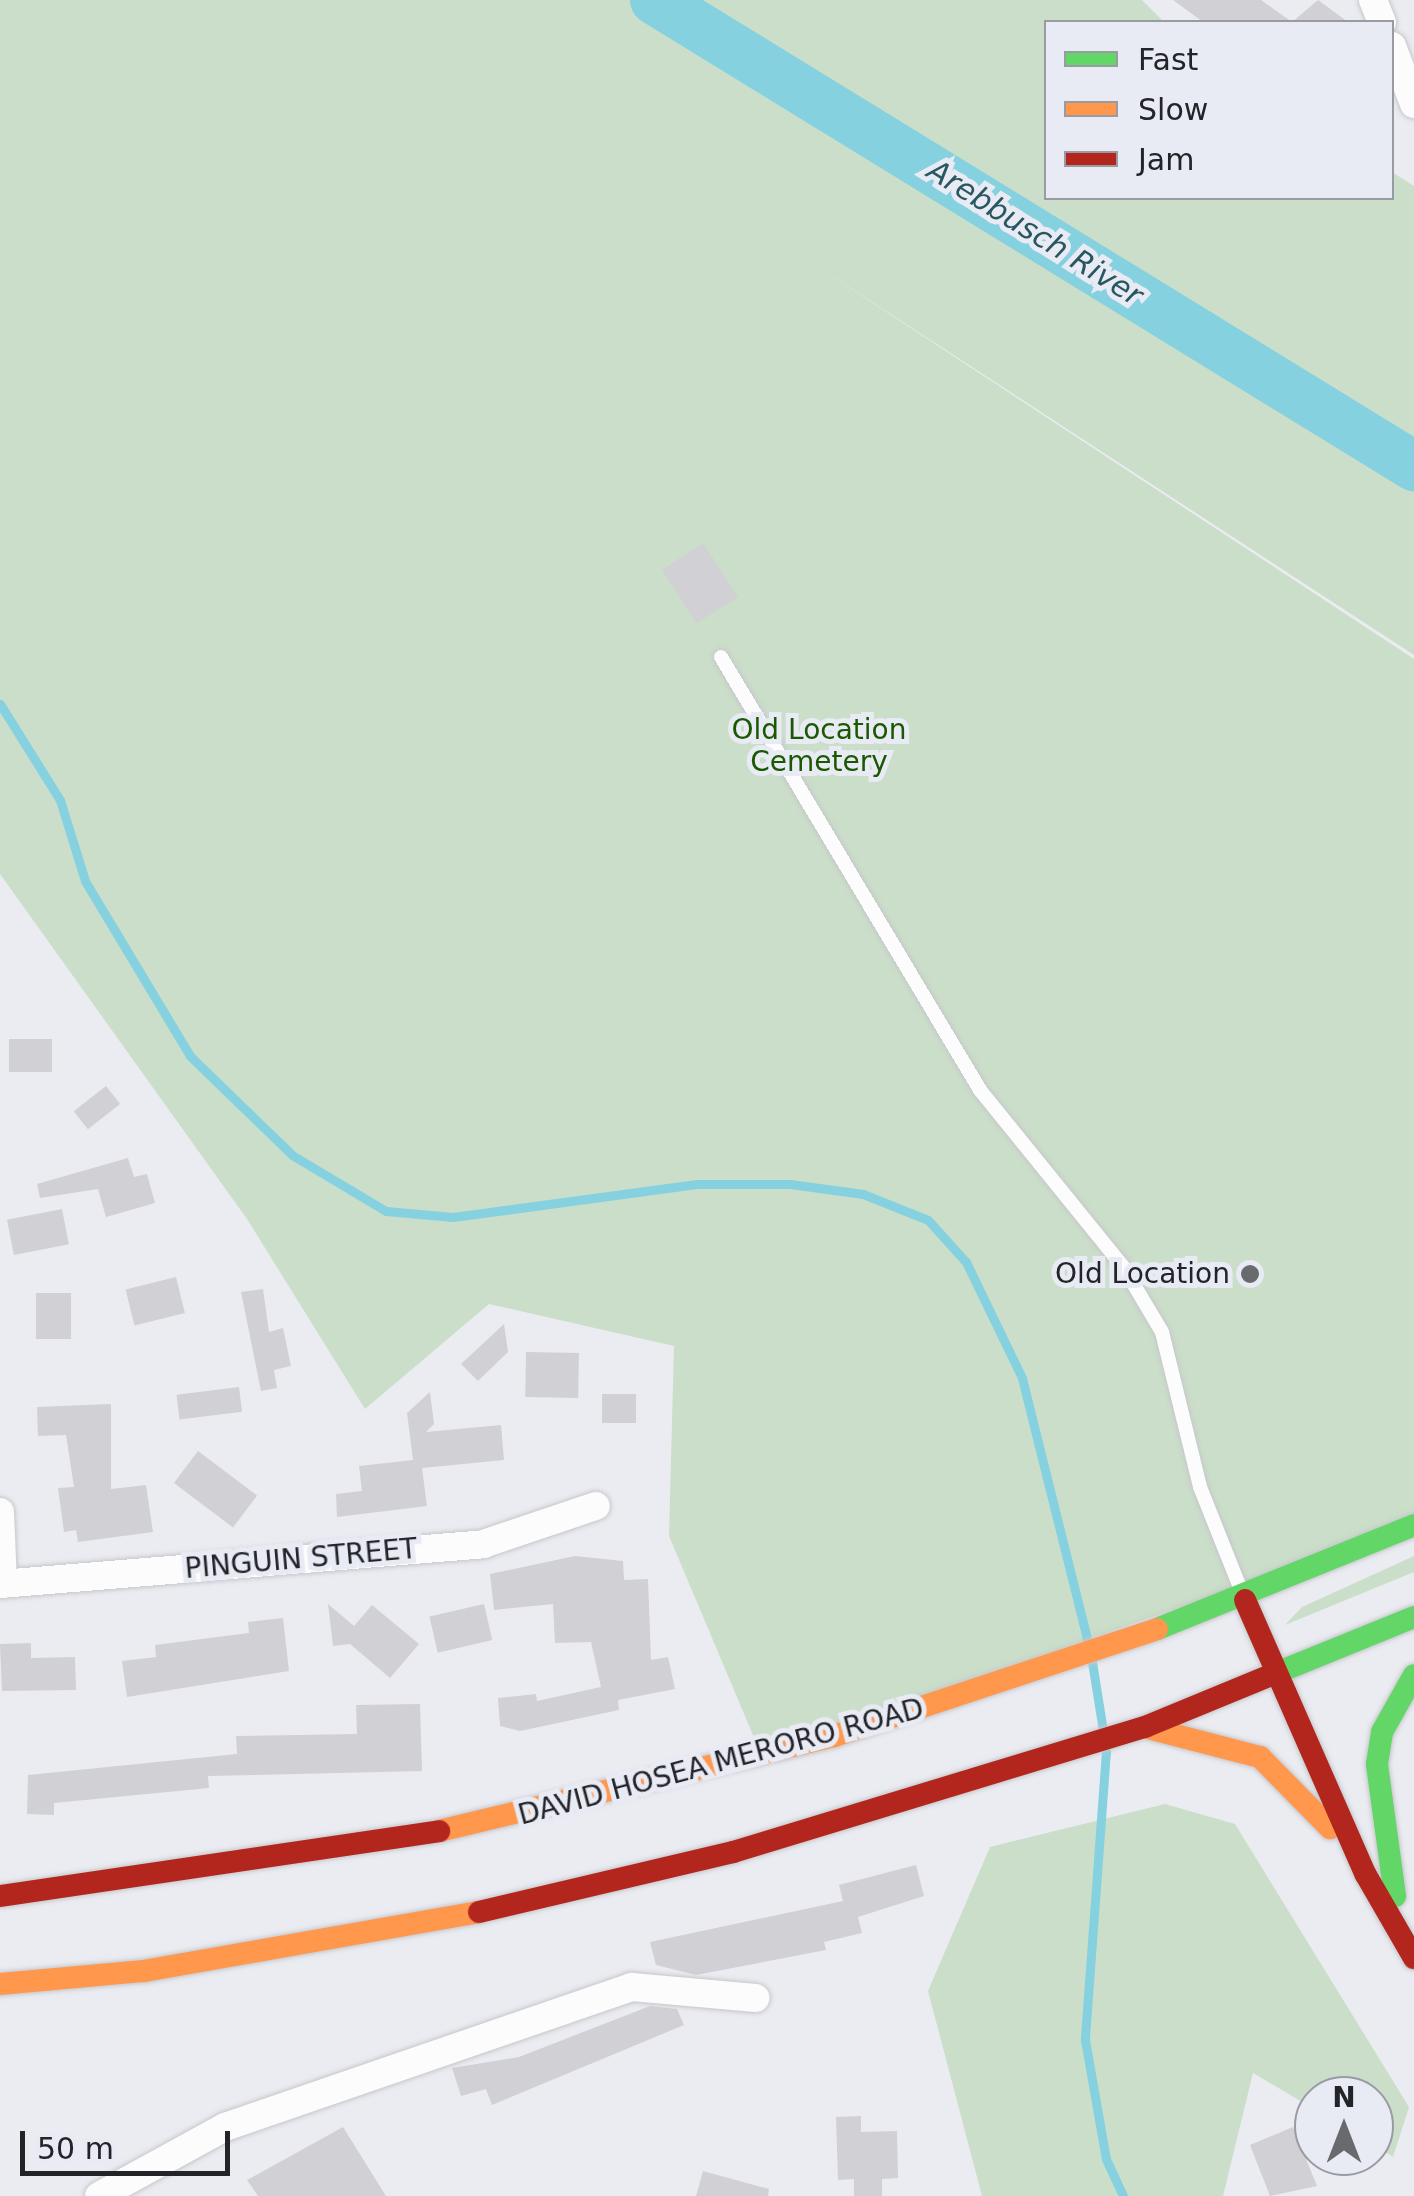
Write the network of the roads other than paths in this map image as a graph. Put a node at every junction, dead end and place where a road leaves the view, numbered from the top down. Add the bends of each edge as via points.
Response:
1 (1394, 51) edge
2 (1414, 104) edge
3 (721, 658) dead end
4 (596, 1506) dead end
5 (0, 1512) edge
6 (1414, 1525) edge
7 (1, 1584) edge
8 (1245, 1600) junction
9 (1414, 1617) edge
10 (1279, 1675) junction
11 (1414, 1675) edge
12 (1137, 1730) junction
13 (1366, 1874) junction
14 (0, 1896) edge
15 (1411, 1953) edge
16 (0, 1984) edge
17 (756, 1998) dead end
18 (98, 2196) edge

1 - 2 street
3 - 8 lane via 980,1090 1124,1268 1162,1332 1200,1487
4 - 7 street, PINGUIN STREET via 483,1544
5 - 7 street
6 - 8 main road, DAVID HOSEA MERORO ROAD
8 - 10 main road
8 - 14 main road, DAVID HOSEA MERORO ROAD via 984,1691 482,1825
9 - 10 main road
10 - 12 main road
10 - 13 main road
11 - 15 main road via 1382,1732 1378,1764 1384,1850
12 - 13 main road via 1260,1757 1292,1780
12 - 16 main road via 733,1852 441,1921 144,1971
13 - 15 main road
17 - 18 street via 632,1987 225,2127

